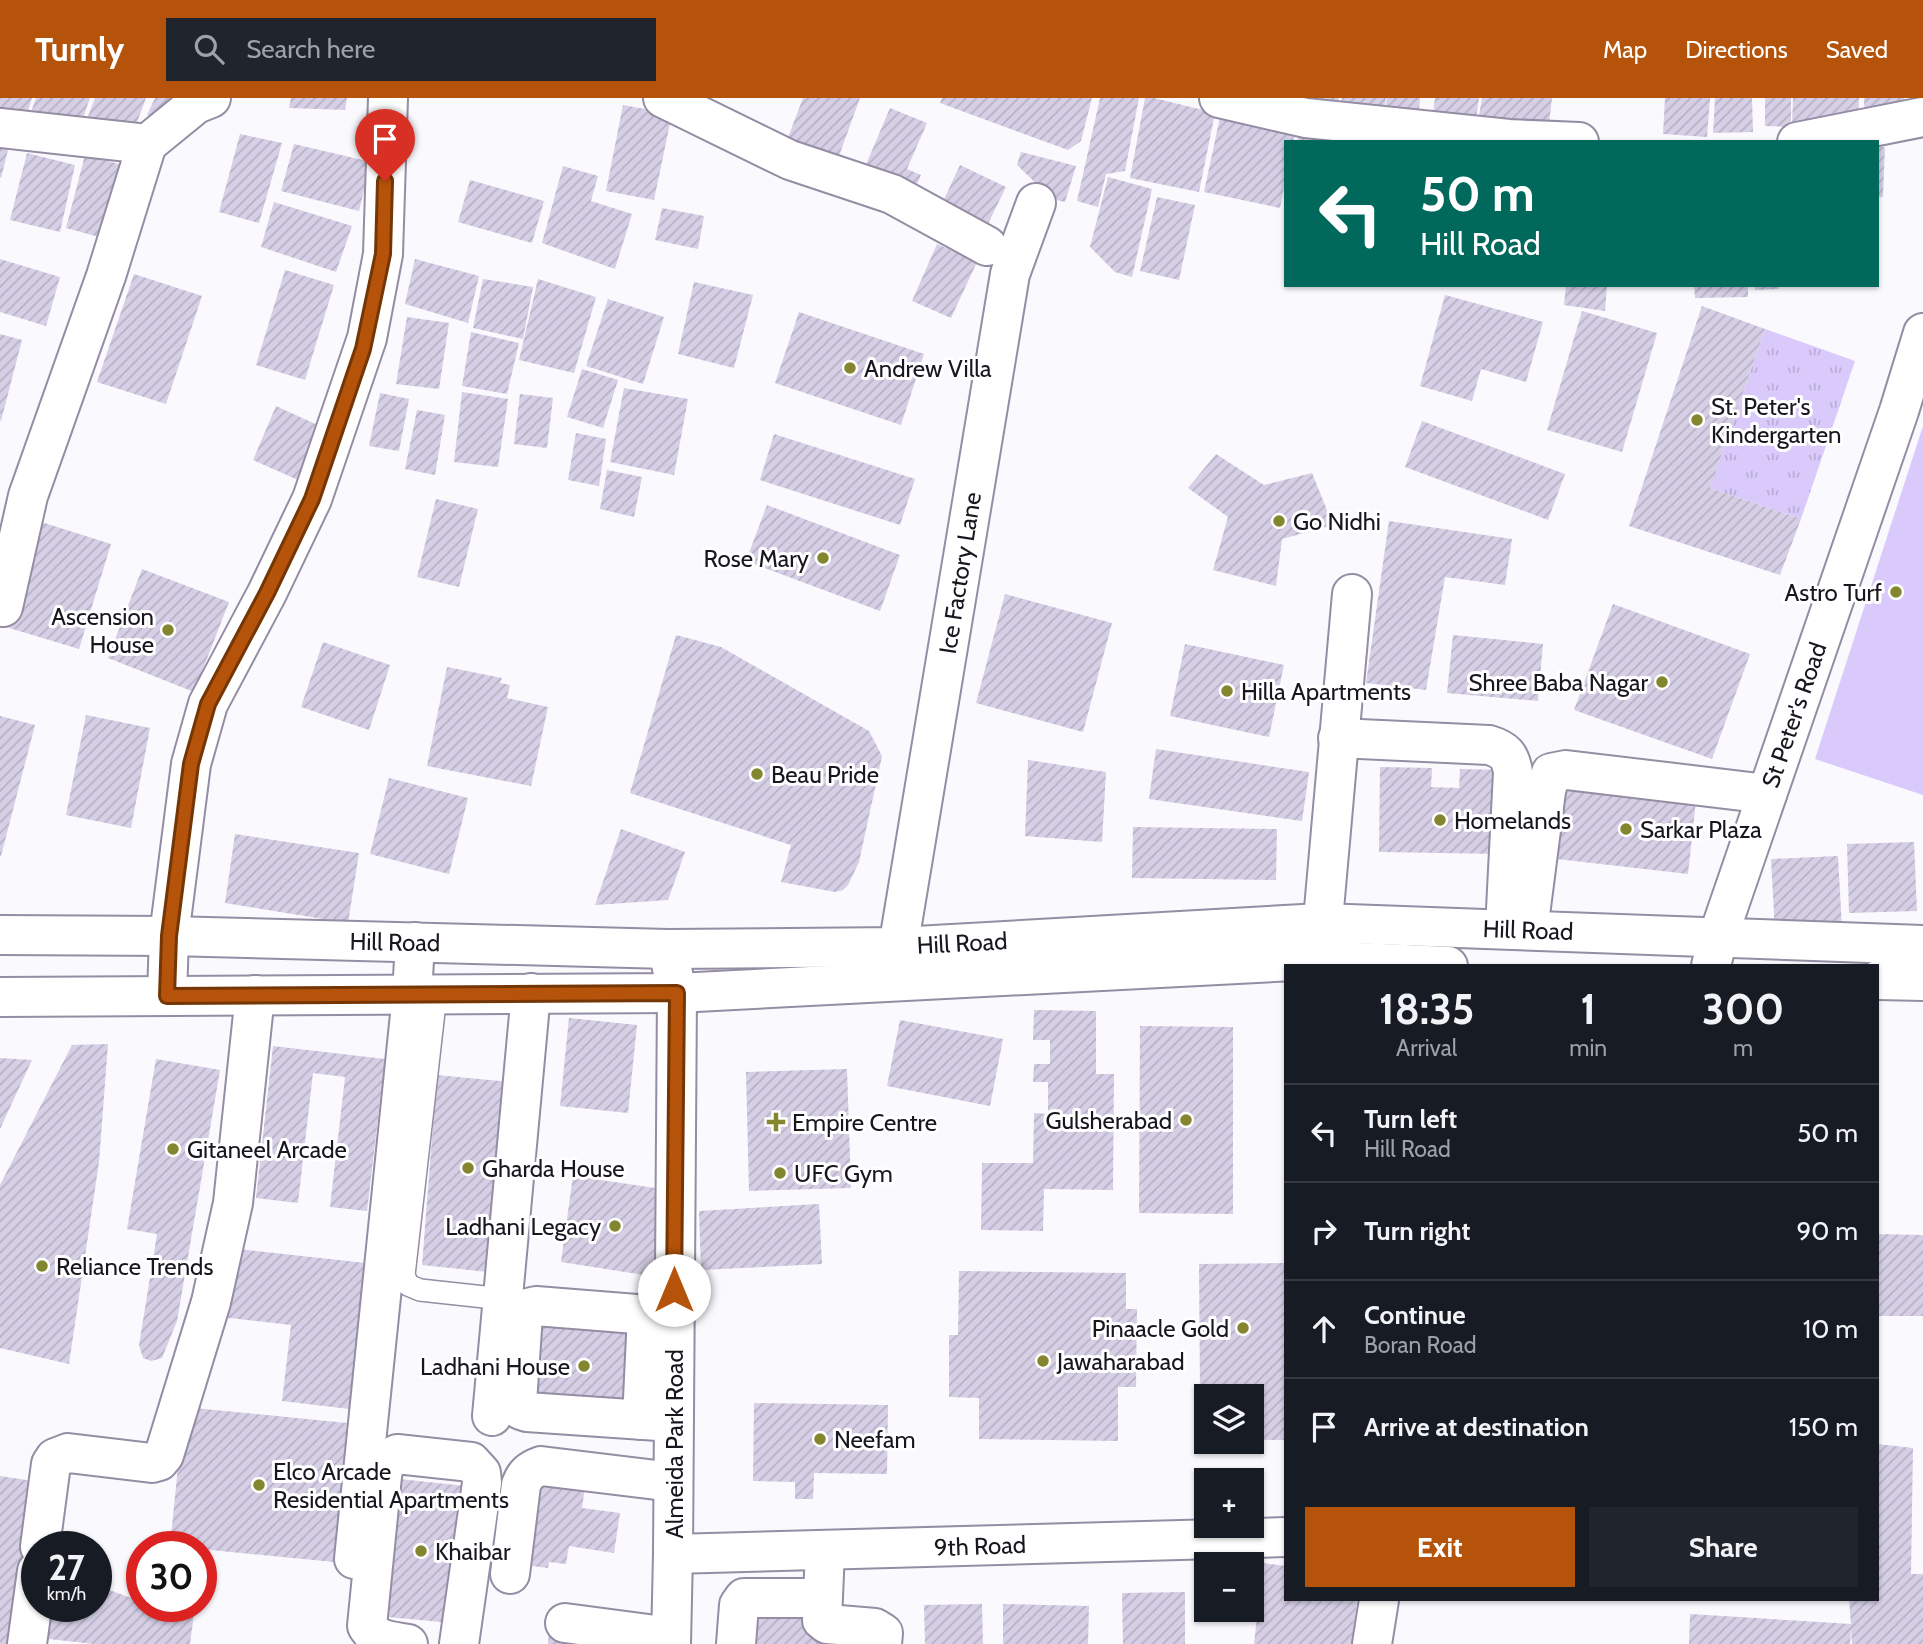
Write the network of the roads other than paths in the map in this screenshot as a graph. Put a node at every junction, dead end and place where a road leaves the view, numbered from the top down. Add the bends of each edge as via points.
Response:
1 (211, 98) edge
2 (388, 98) edge
3 (663, 98) edge
4 (1219, 98) edge
5 (1923, 117) edge
6 (0, 128) edge
7 (1532, 140) edge
8 (1807, 140) edge
9 (147, 144) junction
10 (1036, 203) dead end
11 (987, 246) dead end
12 (1923, 333) edge
13 (1352, 594) dead end
14 (3, 607) dead end
15 (1338, 738) junction
16 (1767, 794) junction
17 (1321, 923) junction
18 (1517, 930) junction
19 (0, 935) edge
20 (169, 936) junction
21 (415, 942) junction
22 (1923, 945) edge
23 (668, 949) junction
24 (1714, 951) edge
25 (1320, 960) junction
26 (895, 964) junction
27 (1405, 964) edge
28 (1879, 980) edge
29 (1923, 981) edge
30 (531, 993) junction
31 (677, 993) junction
32 (424, 994) junction
33 (255, 995) junction
34 (167, 996) junction
35 (0, 997) edge
36 (503, 1299) junction
37 (660, 1316) junction
38 (492, 1416) dead end
39 (658, 1421) junction
40 (673, 1482) junction
41 (42, 1531) edge
42 (1284, 1537) edge
43 (825, 1550) junction
44 (674, 1554) junction
45 (354, 1559) dead end
46 (510, 1574) dead end
47 (822, 1598) junction
48 (1379, 1601) edge
49 (30, 1622) edge
50 (565, 1623) dead end
51 (629, 1638) edge
52 (671, 1640) edge
53 (27, 1644) edge
54 (408, 1644) edge
55 (458, 1644) edge
56 (736, 1644) edge
57 (882, 1644) edge
58 (1372, 1644) edge

1 - 9 street via 196,104
2 - 20 street via 383,254 367,338 312,499 208,704 191,764
3 - 11 street via 790,160 892,194
4 - 7 street via 1306,118
5 - 8 street
6 - 9 street
9 - 14 street via 29,496
10 - 26 street, Ice Factory Lane via 1010,274
12 - 16 street, St Peter's Road
13 - 15 street
15 - 17 street
15 - 18 street via 1489,745 1504,750 1513,772
16 - 18 street via 1566,770 1551,773
16 - 24 street, St Peter's Road
17 - 18 street, Hill Road
17 - 25 street
17 - 26 street, Hill Road
18 - 24 street, Hill Road
19 - 20 street, Hill Road
20 - 21 street, Hill Road
20 - 34 street
21 - 23 street, Hill Road
21 - 32 street
22 - 24 street, Hill Road
23 - 26 street, Hill Road
23 - 31 street, Almeida Park Road
25 - 26 street, Hill Road
25 - 27 street, Hill Road
26 - 31 street, Hill Road
28 - 29 street
30 - 31 street, Hill Road
30 - 32 street, Hill Road
30 - 36 street
31 - 37 street, Almeida Park Road
32 - 33 street, Hill Road
32 - 36 lane via 404,1275 408,1285 420,1290
32 - 45 street
33 - 34 street, Hill Road
33 - 41 street via 233,1203 211,1302 164,1455 152,1463 68,1453 55,1458
34 - 35 street, Hill Road
36 - 38 street
37 - 39 street, Almeida Park Road
37 - 39 street via 528,1308 523,1314 517,1403 527,1412
39 - 40 street, Almeida Park Road
40 - 44 street, Almeida Park Road
40 - 46 street via 541,1466 531,1469 520,1485
42 - 43 street, 9th Road
43 - 44 street, 9th Road
43 - 47 street
44 - 52 street, Almeida Park Road
47 - 56 street via 744,1598 739,1605
47 - 57 street via 823,1622 875,1628 883,1633
48 - 58 street
49 - 53 street
50 - 51 street
51 - 52 street
54 - 55 street via 380,1639 367,1626 384,1464 397,1454 471,1462 481,1473

